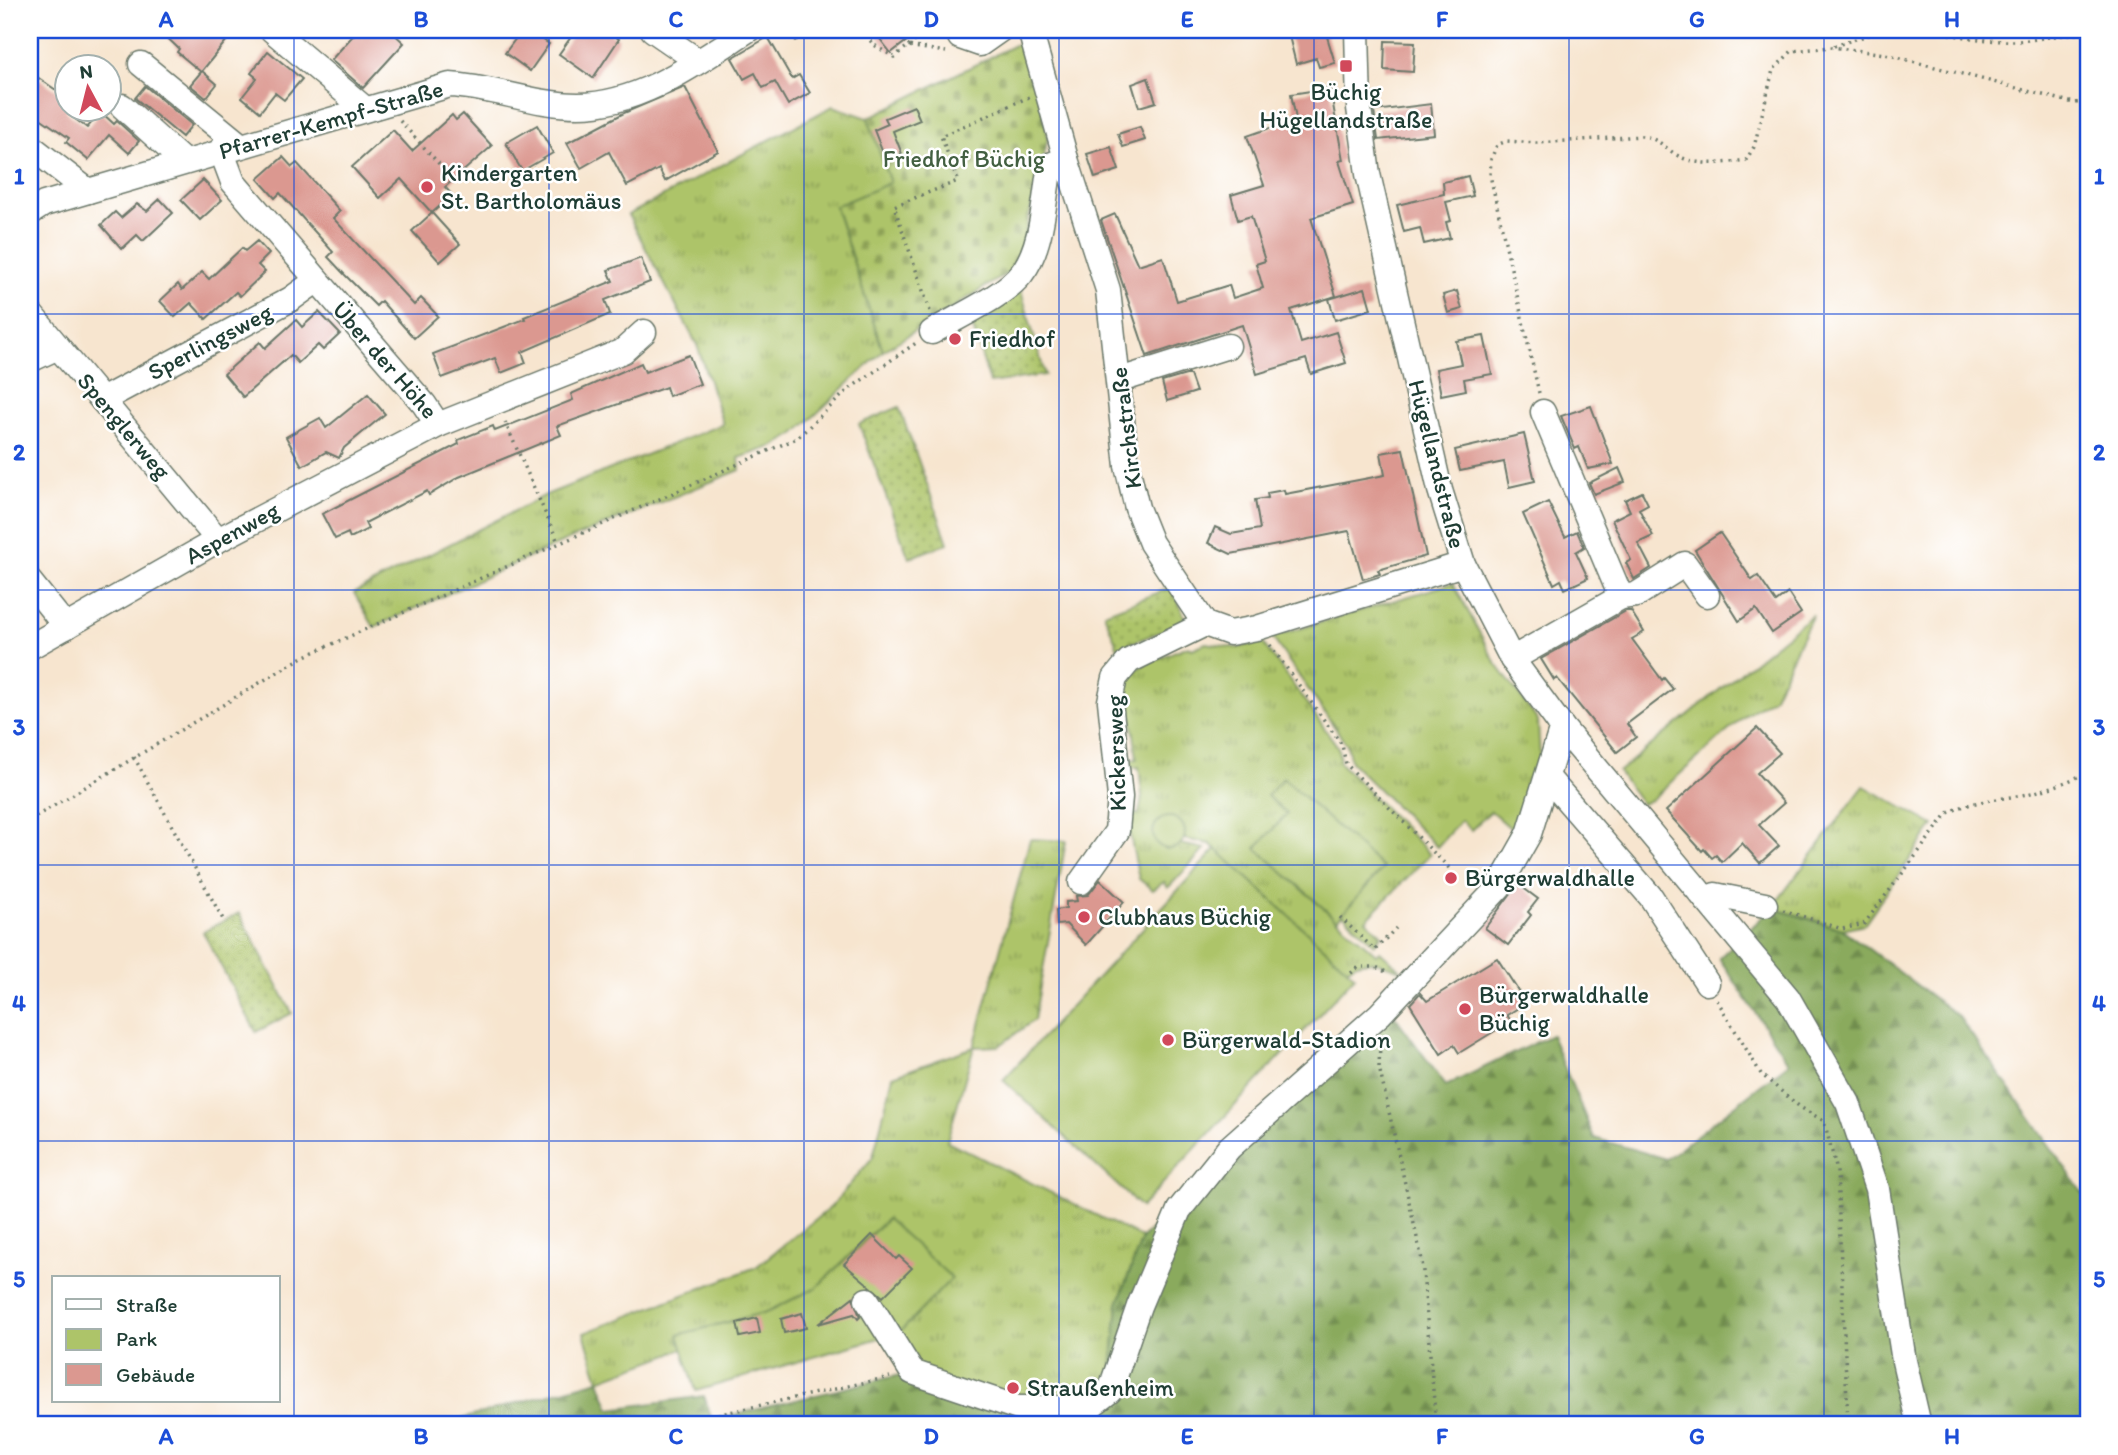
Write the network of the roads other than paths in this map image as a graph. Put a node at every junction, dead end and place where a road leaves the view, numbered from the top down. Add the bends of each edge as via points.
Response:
1 (272, 30) edge
2 (653, 30) edge
3 (748, 30) edge
4 (1000, 30) edge
5 (1030, 30) edge
6 (1357, 30) edge
7 (954, 45) road end
8 (698, 61) junction
9 (141, 64) dead end
10 (375, 105) junction
11 (122, 106) dead end
12 (30, 146) edge
13 (231, 148) junction
14 (1066, 159) junction
15 (184, 162) junction
16 (88, 191) junction
17 (30, 213) edge
18 (316, 281) junction
19 (30, 313) edge
20 (935, 330) road end
21 (644, 332) dead end
22 (1228, 346) dead end
23 (58, 347) junction
24 (30, 360) edge
25 (1120, 380) junction
26 (102, 400) junction
27 (1543, 412) road end
28 (438, 425) junction
29 (218, 540) junction
30 (1463, 564) junction
31 (30, 582) edge
32 (1707, 595) dead end
33 (1620, 597) junction
34 (1205, 624) junction
35 (66, 627) junction
36 (30, 647) edge
37 (1512, 659) junction
38 (1562, 727) junction
39 (1548, 778) junction
40 (1081, 882) dead end
41 (1706, 900) junction
42 (1765, 905) road end
43 (1707, 983) road end
44 (867, 1300) dead end
45 (1919, 1425) edge

1 - 10 street
2 - 8 street
3 - 8 street, Pfarrer-Kempf-Straße
4 - 7 street via 980,44
5 - 14 street, Kirchstraße
6 - 30 street, Hügellandstraße via 1359,108 1368,174 1440,490
8 - 10 street, Pfarrer-Kempf-Straße via 655,85 608,101 577,105 450,85
9 - 13 street
10 - 13 street, Pfarrer-Kempf-Straße
11 - 15 street
12 - 16 street
13 - 15 street, Pfarrer-Kempf-Straße
13 - 18 street, Über der Höhe via 233,182
14 - 20 street via 1050,164 1035,245 1023,273
14 - 25 street, Kirchstraße via 1108,290
15 - 16 street, Pfarrer-Kempf-Straße
16 - 17 street, Pfarrer-Kempf-Straße
18 - 26 street, Sperlingsweg
18 - 28 street, Über der Höhe
19 - 23 street, Spenglerweg
21 - 28 street, Über der Höhe via 624,351
22 - 25 street
23 - 24 street
23 - 26 street, Spenglerweg
25 - 34 street, Kirchstraße via 1127,466 1138,508 1151,543
26 - 29 street, Spenglerweg
27 - 33 street
28 - 29 street, Aspenweg
29 - 35 street, Aspenweg
30 - 34 street via 1257,628 1230,633
30 - 37 street, Hügellandstraße
31 - 35 street
32 - 33 street via 1685,564 1636,595
33 - 37 street
34 - 40 street, Kickersweg via 1129,661 1115,678 1110,701 1120,797 1117,831
35 - 36 street, Aspenweg
37 - 38 street, Hügellandstraße
38 - 39 street
38 - 41 street, Hügellandstraße
39 - 43 street via 1651,897
39 - 44 street via 1529,834 1499,887 1380,1014 1229,1148 1179,1210 1110,1391 1088,1408 1018,1408 912,1372
41 - 42 street via 1715,895
41 - 45 street, Hügellandstraße via 1794,1009 1848,1103 1877,1189 1904,1362

